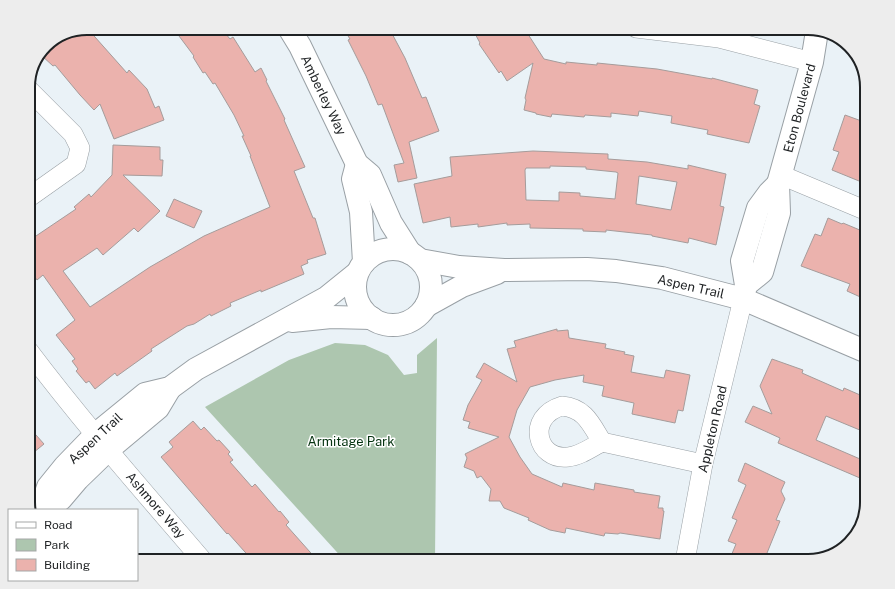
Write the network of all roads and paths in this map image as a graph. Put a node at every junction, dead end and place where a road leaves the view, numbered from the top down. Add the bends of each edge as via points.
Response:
1 (293, 35) edge
2 (694, 35) edge
3 (817, 36) edge
4 (812, 62) junction
5 (35, 96) edge
6 (357, 164) junction
7 (780, 180) junction
8 (35, 193) edge
9 (860, 209) edge
10 (415, 257) junction
11 (361, 268) junction
12 (504, 270) junction
13 (745, 292) junction
14 (426, 306) junction
15 (372, 318) junction
16 (281, 322) junction
17 (860, 349) edge
18 (35, 359) edge
19 (103, 441) junction
20 (602, 442) dead end
21 (703, 464) junction
22 (43, 509) edge
23 (197, 554) edge
24 (686, 554) edge

1 - 6 street, Amberley Way
2 - 4 street via 719,38
3 - 4 street, Eton Boulevard
4 - 7 street, Eton Boulevard
5 - 8 street via 73,134 80,148 76,164
6 - 10 street, Amberley Way via 370,175 391,222
6 - 11 street via 353,179 361,212
7 - 9 street
7 - 13 street, Eton Boulevard via 779,213 762,272
10 - 11 street, Aspen Trail via 399,249 386,249 374,254
10 - 12 street, Aspen Trail via 459,267
10 - 14 street via 427,270 431,282
11 - 15 street via 355,286 357,298 363,310
11 - 16 street, Aspen Trail via 326,298
12 - 13 street, Aspen Trail via 558,268 616,271
12 - 14 street, Aspen Trail via 462,286
13 - 17 street, Aspen Trail
13 - 21 street, Appleton Road
14 - 15 street, Aspen Trail via 408,322 384,324
15 - 16 street, Aspen Trail via 331,317
16 - 19 street, Aspen Trail via 196,369 170,388 158,408
18 - 19 street, Ashmore Way
19 - 22 street, Aspen Trail via 60,499
19 - 23 street, Ashmore Way
20 - 21 street
21 - 24 street, Appleton Road

